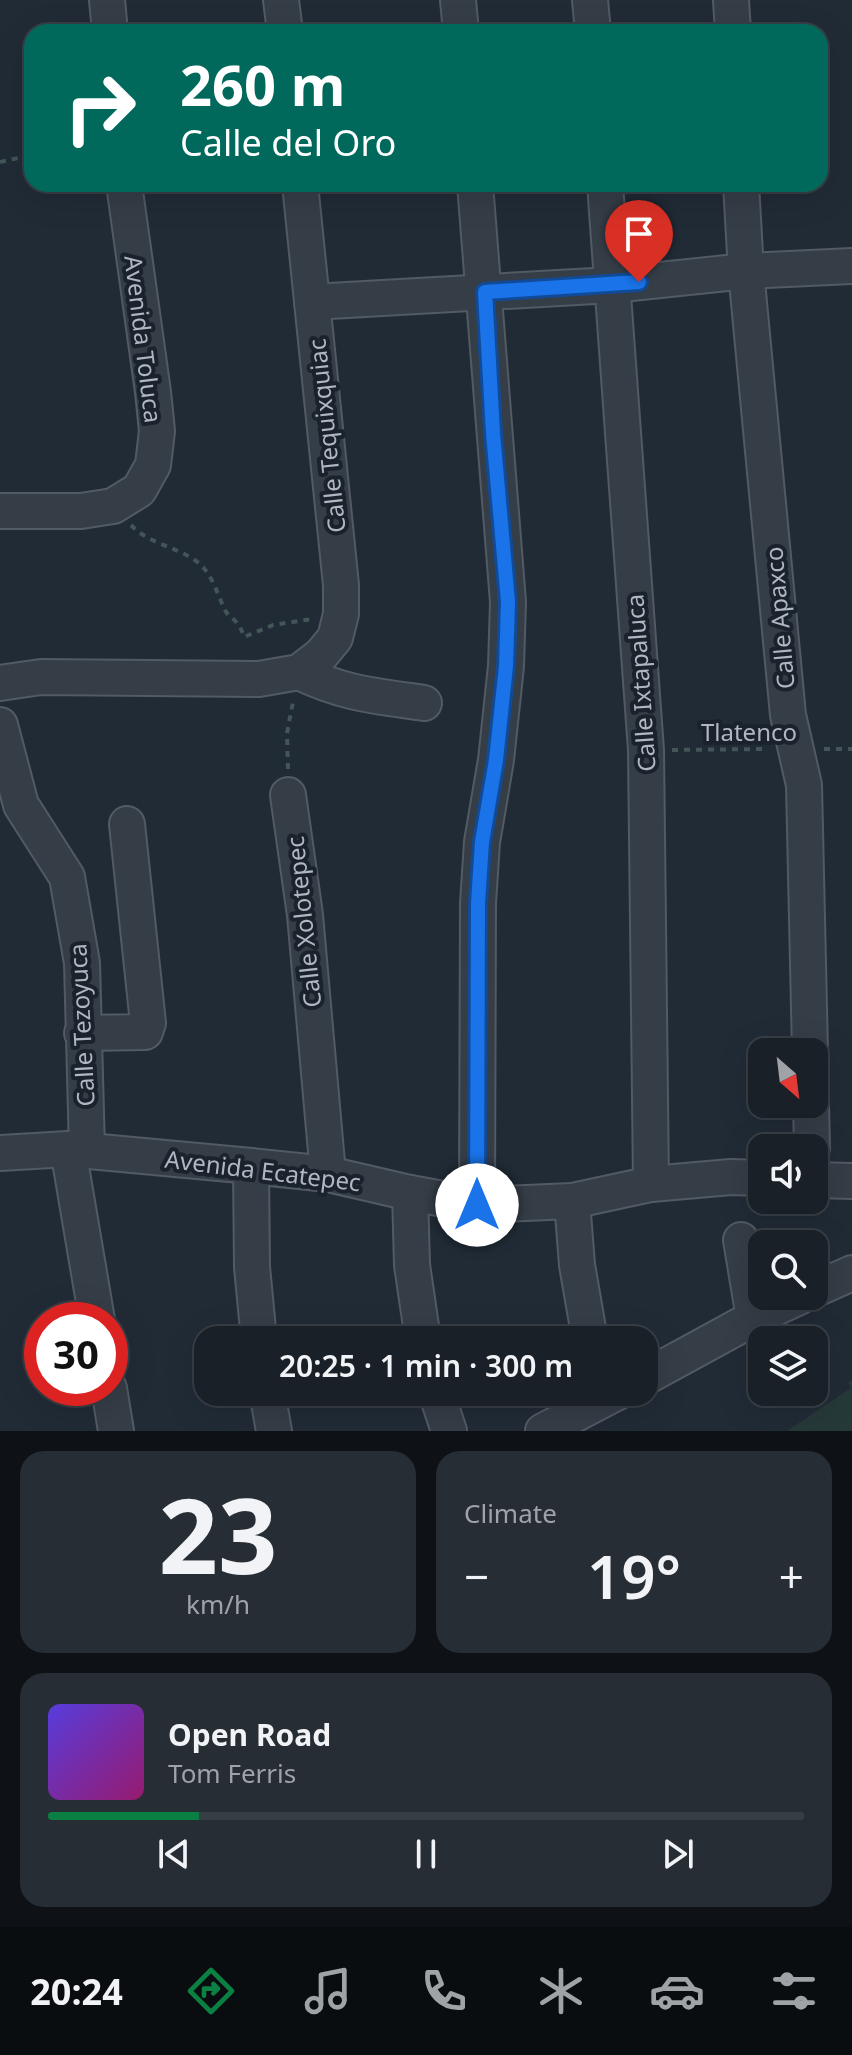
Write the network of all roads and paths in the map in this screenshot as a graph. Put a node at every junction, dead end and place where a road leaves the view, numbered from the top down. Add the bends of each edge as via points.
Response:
1 (107, 0) edge
2 (281, 0) edge
3 (458, 0) edge
4 (590, 0) edge
5 (731, 0) edge
6 (109, 24) edge
7 (284, 24) edge
8 (460, 24) edge
9 (592, 24) edge
10 (732, 24) edge
11 (24, 157) edge
12 (0, 162) edge
13 (125, 192) edge
14 (301, 192) edge
15 (476, 192) edge
16 (606, 192) edge
17 (741, 192) edge
18 (852, 266) edge
19 (746, 271) junction
20 (612, 285) junction
21 (485, 292) junction
22 (312, 302) junction
23 (113, 506) junction
24 (0, 511) edge
25 (341, 614) junction
26 (299, 672) junction
27 (0, 683) edge
28 (424, 703) dead end
29 (0, 725) edge
30 (796, 749) junction
31 (852, 749) edge
32 (646, 750) junction
33 (288, 795) joint
34 (127, 824) dead end
35 (82, 1033) junction
36 (810, 1038) edge
37 (78, 1150) junction
38 (0, 1153) edge
39 (251, 1166) junction
40 (328, 1174) junction
41 (748, 1178) edge
42 (828, 1180) edge
43 (852, 1181) edge
44 (651, 1184) junction
45 (410, 1193) junction
46 (572, 1201) junction
47 (477, 1205) junction
48 (741, 1240) dead end
49 (852, 1273) edge
50 (828, 1284) edge
51 (95, 1302) edge
52 (771, 1310) edge
53 (754, 1318) junction
54 (258, 1326) edge
55 (421, 1326) edge
56 (588, 1326) edge
57 (658, 1370) edge
58 (112, 1406) edge
59 (270, 1406) edge
60 (441, 1406) edge
61 (587, 1406) edge
62 (116, 1431) edge
63 (274, 1431) edge
64 (449, 1431) edge
65 (543, 1431) edge

1 - 6 street
2 - 7 street
3 - 8 street
4 - 9 street
5 - 10 street
11 - 12 path
13 - 23 street, Avenida Toluca via 157,431 153,465 139,490
14 - 22 street, Calle Tequixquiac
15 - 21 street
16 - 20 street, Calle Ixtapaluca
17 - 19 street, Calle Apaxco
18 - 19 street
19 - 20 street
19 - 30 street, Calle Apaxco via 788,715
20 - 21 street
20 - 32 street, Calle Ixtapaluca
21 - 22 street
21 - 47 street via 508,602 506,666 478,903
22 - 25 street, Calle Tequixquiac
23 - 24 street
23 - 25 path via 141,535 198,562 244,637 273,625
25 - 26 street, Calle Tequixquiac via 335,638
26 - 27 street via 259,679 41,677
26 - 28 street via 329,687
26 - 33 path via 287,733
29 - 35 street, Calle Tezoyuca via 21,805 67,877 82,963
30 - 31 path, Tlatenco
30 - 32 path, Tlatenco
30 - 36 street, Calle Apaxco via 804,785
32 - 44 street, Calle Ixtapaluca
33 - 40 street, Calle Xolotepec via 305,915
34 - 35 street via 148,1023 145,1032
35 - 37 street, Calle Tezoyuca
37 - 38 street, Avenida Ecatepec
37 - 39 street, Avenida Ecatepec
37 - 51 street, Calle Tezoyuca
39 - 40 street, Avenida Ecatepec
39 - 54 street
40 - 45 street, Avenida Ecatepec
41 - 44 street, Avenida Ecatepec
42 - 43 street
44 - 46 street, Avenida Ecatepec
45 - 47 street, Avenida Ecatepec
45 - 55 street
46 - 47 street, Avenida Ecatepec
46 - 56 street
48 - 53 street
49 - 50 street
52 - 53 street
53 - 57 street
58 - 62 street
59 - 63 street
60 - 64 street
61 - 65 street

